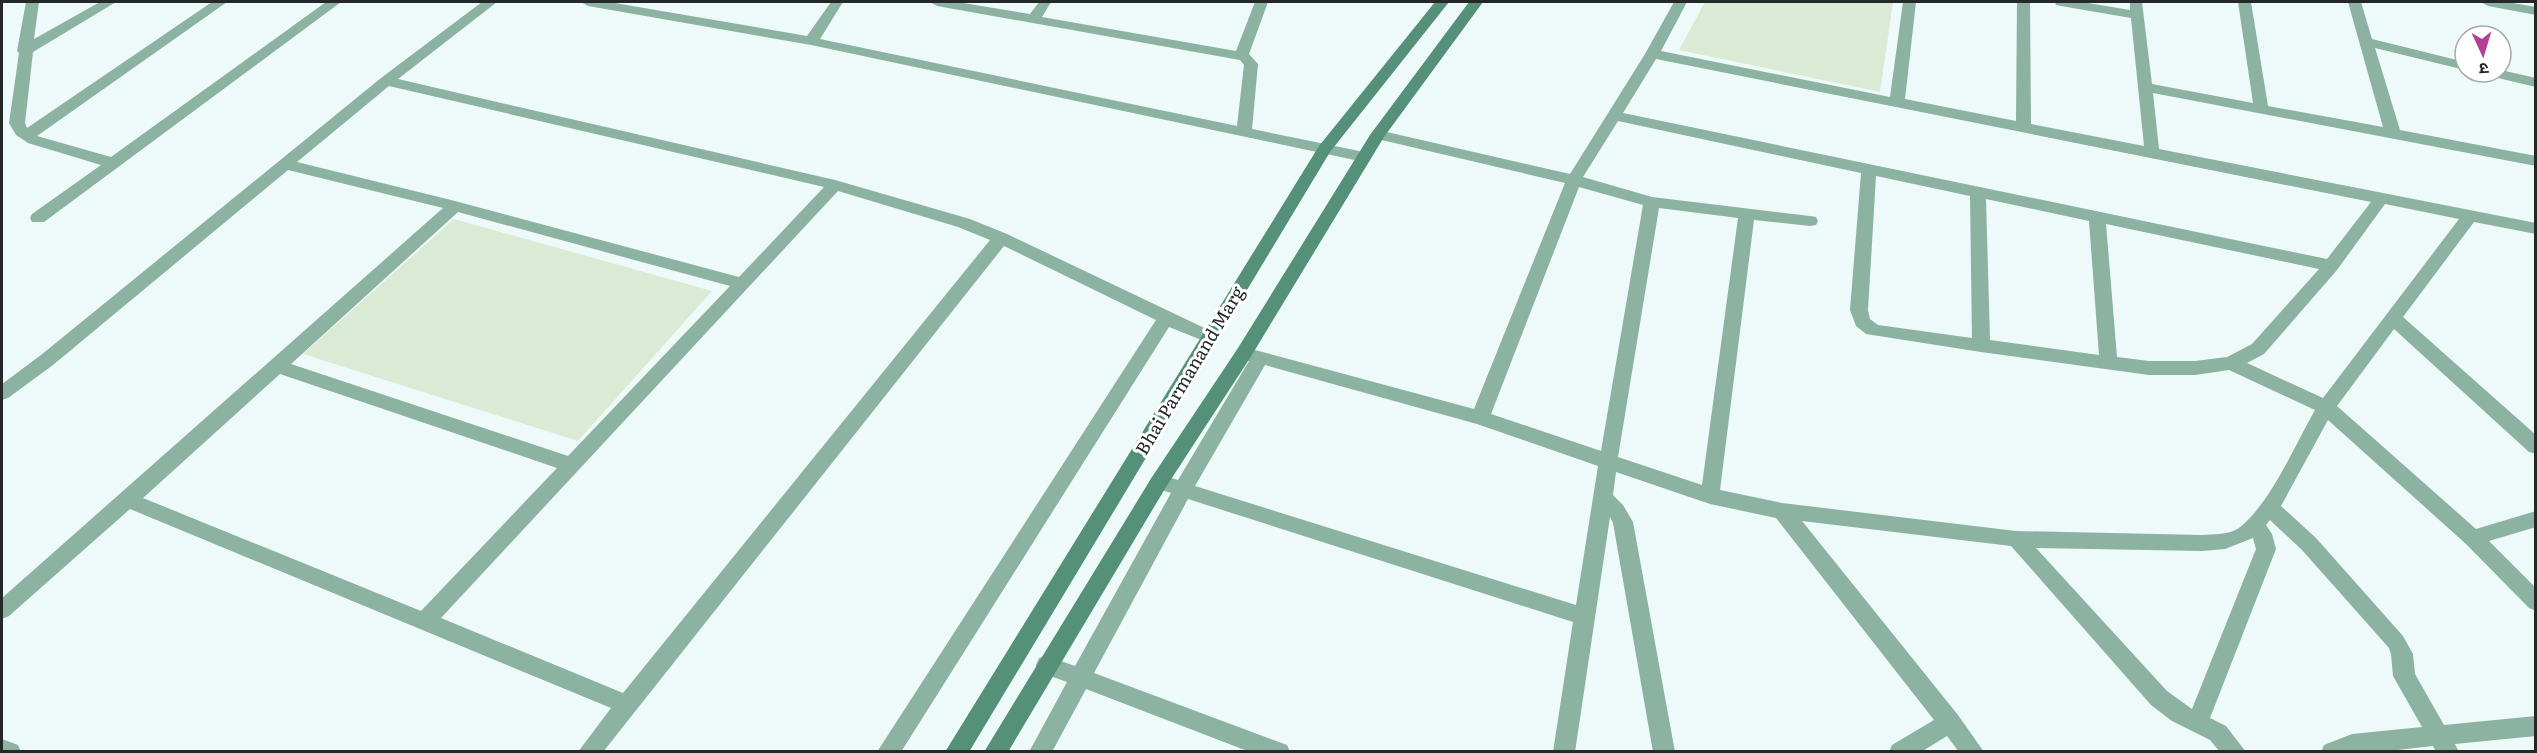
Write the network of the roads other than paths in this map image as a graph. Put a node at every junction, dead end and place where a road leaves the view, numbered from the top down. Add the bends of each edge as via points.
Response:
1 (32, 2) edge
2 (109, 2) edge
3 (220, 2) edge
4 (334, 2) edge
5 (490, 2) edge
6 (588, 2) edge
7 (837, 2) edge
8 (937, 2) edge
9 (1045, 2) edge
10 (1262, 2) edge
11 (1442, 2) edge
12 (1476, 2) edge
13 (1680, 2) edge
14 (1910, 2) edge
15 (2024, 2) edge
16 (2061, 2) edge
17 (2245, 2) edge
18 (2354, 2) edge
19 (2488, 2) edge
20 (2137, 8) edge
21 (2535, 11) edge
22 (1034, 18) junction
23 (811, 41) junction
24 (2366, 42) junction
25 (24, 51) junction
26 (1652, 54) junction
27 (1241, 56) junction
28 (2453, 63) edge
29 (2513, 78) edge
30 (386, 81) junction
31 (2535, 83) edge
32 (2145, 87) junction
33 (1897, 103) junction
34 (2261, 109) junction
35 (1614, 116) junction
36 (2023, 128) junction
37 (1244, 132) junction
38 (2393, 134) junction
39 (1378, 135) junction
40 (26, 136) junction
41 (1324, 149) junction
42 (2152, 153) junction
43 (1364, 157) junction
44 (2535, 161) edge
45 (113, 163) junction
46 (285, 164) junction
47 (1869, 171) junction
48 (1574, 180) junction
49 (835, 185) junction
50 (1978, 192) junction
51 (2381, 199) junction
52 (1652, 202) junction
53 (455, 206) junction
54 (1747, 214) junction
55 (2470, 216) junction
56 (38, 218) dead end
57 (2097, 218) junction
58 (1810, 221) dead end
59 (2535, 229) edge
60 (1001, 238) junction
61 (2331, 266) junction
62 (741, 283) junction
63 (1166, 318) junction
64 (2394, 319) junction
65 (1209, 337) junction
66 (1981, 346) junction
67 (1252, 356) junction
68 (2231, 363) junction
69 (2109, 364) junction
70 (277, 366) junction
71 (2, 393) edge
72 (2326, 407) junction
73 (1480, 418) junction
74 (2535, 447) edge
75 (1608, 463) junction
76 (571, 465) junction
77 (1158, 482) junction
78 (1183, 489) junction
79 (1710, 496) junction
80 (1603, 498) junction
81 (128, 500) junction
82 (2270, 508) junction
83 (1782, 511) junction
84 (2535, 519) edge
85 (2255, 526) junction
86 (2473, 538) junction
87 (2016, 539) junction
88 (2535, 602) edge
89 (2, 610) edge
90 (1585, 617) junction
91 (425, 621) junction
92 (1047, 665) junction
93 (1082, 678) junction
94 (627, 704) junction
95 (1950, 722) junction
96 (2198, 722) junction
97 (2535, 726) edge
98 (2443, 744) edge
99 (2, 749) edge
100 (10, 752) edge
101 (589, 752) edge
102 (888, 752) edge
103 (956, 752) edge
104 (995, 752) edge
105 (1040, 752) edge
106 (1279, 752) edge
107 (1564, 752) edge
108 (1664, 752) edge
109 (1899, 752) edge
110 (1973, 752) edge
111 (2235, 752) edge
112 (2332, 752) edge

1 - 25 street
2 - 25 street
3 - 40 street
4 - 45 street
5 - 30 street
6 - 23 street
7 - 23 street
8 - 22 street
9 - 22 street
10 - 27 street
11 - 41 street, Bhai Parmanand Marg
12 - 39 street, Bhai Parmanand Marg
13 - 26 street
14 - 33 street
15 - 36 street
16 - 20 street
17 - 34 street
18 - 24 street
19 - 21 street
20 - 32 street
22 - 27 street
23 - 37 street
24 - 28 street
24 - 38 street
25 - 40 street via 17,123
26 - 33 street
26 - 35 street
27 - 37 street via 1251,63
29 - 31 street
30 - 46 street
30 - 49 street
32 - 34 street
32 - 42 street
33 - 36 street
34 - 38 street
35 - 47 street
35 - 48 street
36 - 42 street
37 - 41 street
38 - 44 street
39 - 43 street, Bhai Parmanand Marg
39 - 48 street
40 - 45 street
41 - 43 street
41 - 65 street, Bhai Parmanand Marg
42 - 51 street
43 - 67 street, Bhai Parmanand Marg
45 - 56 street
46 - 53 street
46 - 71 street
47 - 50 street
47 - 66 street via 1859,319 1876,331
48 - 52 street
48 - 73 street
49 - 60 street via 964,223
49 - 62 street
50 - 57 street
50 - 66 street
51 - 55 street
51 - 61 street
52 - 54 street
52 - 75 street
53 - 62 street
53 - 70 street
54 - 58 street
54 - 79 street
55 - 59 street
55 - 64 street
57 - 61 street
57 - 69 street
60 - 63 street
60 - 94 street
61 - 68 street via 2258,349
62 - 76 street
63 - 65 street
63 - 102 street
64 - 72 street
64 - 74 street
65 - 103 street, Bhai Parmanand Marg
66 - 69 street
67 - 73 street
67 - 77 street, Bhai Parmanand Marg
67 - 78 street
68 - 69 street via 2195,368
68 - 72 street
70 - 76 street
70 - 81 street
72 - 82 street
72 - 86 street
73 - 75 street
75 - 79 street
75 - 80 street
76 - 91 street
77 - 78 street
77 - 92 street, Bhai Parmanand Marg
78 - 90 street
78 - 93 street
79 - 83 street
80 - 90 street
80 - 108 street via 1623,522
81 - 89 street
81 - 91 street
82 - 85 street
82 - 98 street via 2309,544 2396,642 2402,654 2404,676
83 - 87 street
83 - 95 street
84 - 86 street
85 - 87 street via 2235,538 2202,543
85 - 96 street via 2266,549
86 - 88 street
87 - 96 street via 2144,683 2180,714
90 - 107 street
91 - 94 street
92 - 93 street
92 - 104 street, Bhai Parmanand Marg
93 - 105 street
93 - 106 street
94 - 101 street
95 - 109 street
95 - 110 street
96 - 111 street via 2218,733
97 - 98 street
98 - 112 street via 2352,744
99 - 100 street

